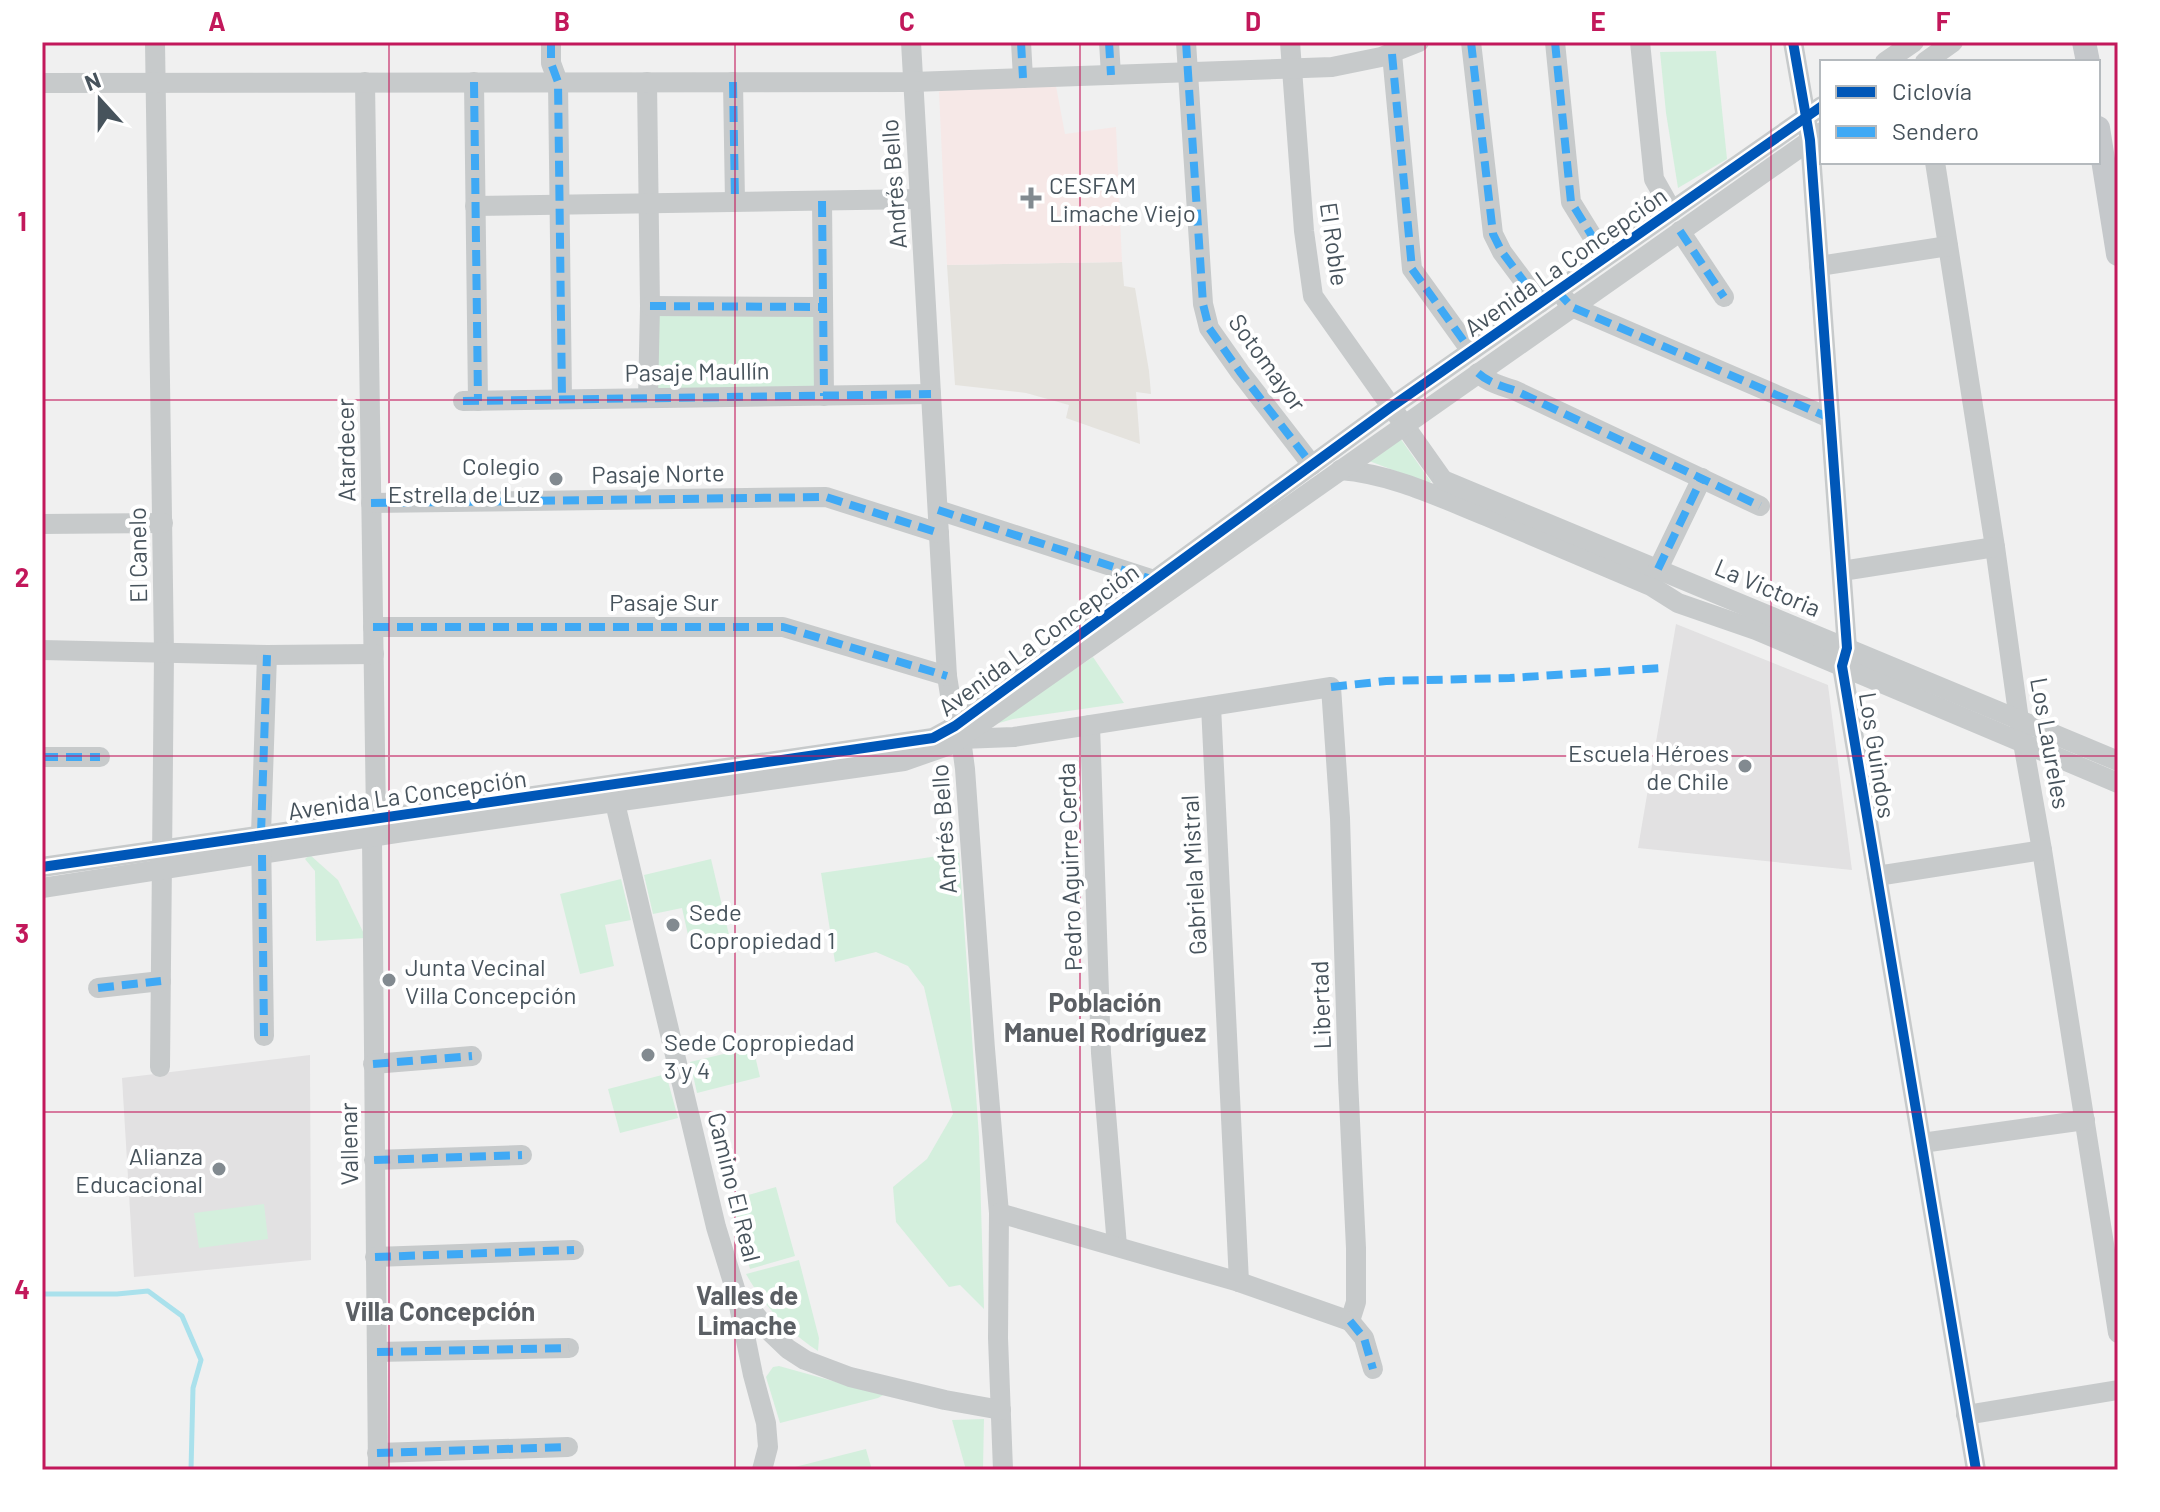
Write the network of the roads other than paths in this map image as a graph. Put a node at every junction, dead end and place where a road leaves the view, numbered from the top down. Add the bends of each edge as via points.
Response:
1 (155, 42) edge
2 (551, 42) edge
3 (911, 42) edge
4 (1021, 42) edge
5 (1109, 42) edge
6 (1186, 42) edge
7 (1290, 42) edge
8 (1471, 42) edge
9 (1555, 42) edge
10 (1640, 42) edge
11 (1793, 42) edge
12 (1953, 42) edge
13 (1414, 43) edge
14 (1912, 48) edge
15 (1392, 54) junction
16 (1889, 60) edge
17 (1928, 60) edge
18 (1292, 69) junction
19 (1188, 72) junction
20 (1111, 75) junction
21 (1023, 78) junction
22 (154, 82) junction
23 (365, 82) junction
24 (474, 82) junction
25 (558, 82) junction
26 (647, 82) junction
27 (733, 82) junction
28 (913, 82) junction
29 (42, 83) edge
30 (1820, 107) edge
31 (1804, 118) junction
32 (1816, 136) edge
33 (2100, 141) edge
34 (1935, 164) edge
35 (919, 199) junction
36 (822, 201) junction
37 (735, 202) junction
38 (648, 203) junction
39 (560, 205) junction
40 (475, 206) junction
41 (1672, 211) junction
42 (1680, 231) junction
43 (1948, 246) junction
44 (2118, 254) edge
45 (1605, 257) junction
46 (1819, 266) junction
47 (1549, 297) junction
48 (1724, 297) dead end
49 (650, 306) junction
50 (823, 307) junction
51 (1572, 307) junction
52 (1471, 351) junction
53 (1478, 373) junction
54 (931, 394) junction
55 (824, 396) junction
56 (648, 398) junction
57 (562, 399) junction
58 (1391, 407) junction
59 (1830, 418) junction
60 (1405, 424) junction
61 (1312, 465) junction
62 (1340, 470) junction
63 (1702, 478) junction
64 (1443, 480) junction
65 (1450, 501) junction
66 (371, 503) junction
67 (1760, 506) dead end
68 (938, 510) junction
69 (163, 523) junction
70 (42, 524) edge
71 (939, 533) junction
72 (1995, 547) junction
73 (1658, 569) junction
74 (1842, 571) junction
75 (1154, 580) junction
76 (373, 627) junction
77 (42, 650) edge
78 (164, 653) junction
79 (374, 654) junction
80 (267, 655) junction
81 (1845, 657) junction
82 (947, 676) junction
83 (1211, 706) junction
84 (2019, 720) junction
85 (1090, 725) junction
86 (958, 732) junction
87 (2024, 743) junction
88 (42, 757) edge
89 (100, 757) dead end
90 (2118, 761) edge
91 (2118, 783) edge
92 (615, 803) junction
93 (376, 817) junction
94 (372, 838) junction
95 (261, 845) junction
96 (2042, 850) junction
97 (162, 859) junction
98 (42, 867) edge
99 (1877, 876) junction
100 (42, 888) edge
101 (161, 981) junction
102 (98, 988) dead end
103 (264, 1036) dead end
104 (472, 1056) dead end
105 (373, 1064) junction
106 (160, 1067) dead end
107 (2085, 1120) junction
108 (1922, 1143) junction
109 (522, 1155) dead end
110 (374, 1160) junction
111 (999, 1213) junction
112 (1117, 1246) junction
113 (574, 1250) dead end
114 (375, 1257) junction
115 (1239, 1282) junction
116 (736, 1292) junction
117 (1350, 1321) junction
118 (2118, 1333) edge
119 (569, 1348) dead end
120 (788, 1349) junction
121 (377, 1352) junction
122 (1373, 1369) dead end
123 (753, 1375) junction
124 (2118, 1390) edge
125 (1001, 1410) junction
126 (1966, 1415) junction
127 (568, 1447) dead end
128 (377, 1462) edge
129 (762, 1470) edge
130 (1003, 1470) edge
131 (1976, 1470) edge

1 - 22 street, El Canelo
2 - 25 street
3 - 28 street, Andrés Bello
4 - 21 street
5 - 20 street
6 - 19 street, Sotomayor
7 - 18 street, El Roble
8 - 47 street via 1493,234 1502,252
9 - 45 street via 1571,202
10 - 41 street via 1654,179
11 - 31 street, Los Guindos
12 - 17 street
13 - 15 street
14 - 16 street
15 - 18 street
15 - 52 street via 1412,269
18 - 19 street
18 - 58 street, El Roble via 1313,296
19 - 20 street
19 - 61 street, Sotomayor via 1203,304 1209,328
20 - 21 street
21 - 28 street
22 - 23 street
22 - 29 street
22 - 69 street, El Canelo
23 - 24 street
23 - 66 street, Atardecer
24 - 25 street
24 - 40 street
25 - 26 street
25 - 39 street
26 - 27 street
26 - 38 street
27 - 28 street
27 - 37 street
28 - 35 street, Andrés Bello
30 - 31 street, Avenida La Concepción
31 - 32 street, Los Guindos
31 - 41 street, Avenida La Concepción
32 - 42 street, Avenida La Concepción
32 - 46 street, Los Guindos
33 - 44 main road
34 - 43 street, Los Laureles
35 - 36 street
35 - 54 street, Andrés Bello
36 - 37 street
36 - 50 street
37 - 38 street
38 - 39 street
38 - 49 street
39 - 40 street
39 - 57 street
40 - 57 street, Pasaje Maullín via 471,401
41 - 45 street, Avenida La Concepción
42 - 48 street
42 - 51 street, Avenida La Concepción
43 - 46 street
43 - 72 street, Los Laureles
45 - 47 street, Avenida La Concepción
46 - 59 street, Los Guindos
47 - 51 street
47 - 52 street, Avenida La Concepción
49 - 50 street
49 - 56 street
50 - 55 street
51 - 53 street, Avenida La Concepción
51 - 59 street
52 - 58 street, Avenida La Concepción
53 - 60 street, Avenida La Concepción
53 - 63 street
54 - 55 street, Pasaje Maullín
54 - 68 street, Andrés Bello
55 - 56 street, Pasaje Maullín
56 - 57 street, Pasaje Maullín
58 - 60 street, El Roble
58 - 61 street, Avenida La Concepción
59 - 74 street, Los Guindos
60 - 62 street, Avenida La Concepción
60 - 64 street
61 - 75 street, Avenida La Concepción
62 - 65 street, La Victoria via 1392,480
62 - 86 street, Avenida La Concepción
63 - 67 street
63 - 73 street
64 - 65 street
64 - 73 street, La Victoria
65 - 81 street, La Victoria via 1651,586 1678,603
66 - 71 street, Pasaje Norte via 826,497
66 - 76 street, Atardecer
68 - 71 street, Andrés Bello
68 - 75 street
69 - 70 street
69 - 78 street, El Canelo
71 - 82 street, Andrés Bello
72 - 74 street
72 - 84 street, Los Laureles
73 - 81 street, La Victoria
74 - 81 street, Los Guindos
75 - 86 street, Avenida La Concepción
76 - 79 street, Atardecer
76 - 82 street, Pasaje Sur via 783,627
77 - 78 street
78 - 80 street
78 - 97 street, El Canelo
79 - 80 street
79 - 93 street, Atardecer
80 - 95 street
81 - 84 street, La Victoria
81 - 87 street, La Victoria
81 - 99 street, Los Guindos
82 - 86 street, Andrés Bello
83 - 85 street
83 - 115 street, Gabriela Mistral
83 - 117 street, Libertad via 1331,687 1356,1248 1356,1302
84 - 87 street, Los Laureles
84 - 90 street, La Victoria
85 - 86 street via 1014,737
85 - 112 street, Pedro Aguirre Cerda via 1101,1053
86 - 92 street, Avenida La Concepción via 935,751 904,761
86 - 93 street, Avenida La Concepción
86 - 111 street, Andrés Bello
87 - 91 street, La Victoria
87 - 96 street, Los Laureles
88 - 89 street
92 - 94 street, Avenida La Concepción
92 - 116 street, Camino El Real
93 - 94 street, Vallenar
93 - 95 street, Avenida La Concepción
94 - 95 street, Avenida La Concepción
94 - 105 street, Vallenar
95 - 97 street, Avenida La Concepción
95 - 103 street
96 - 99 street
96 - 107 street, Los Laureles
97 - 98 street, Avenida La Concepción
97 - 100 street, Avenida La Concepción
97 - 101 street, El Canelo
99 - 108 street, Los Guindos
101 - 102 street
101 - 106 street, El Canelo
104 - 105 street
105 - 110 street, Vallenar
107 - 108 street
107 - 118 street, Los Laureles
108 - 126 street, Los Guindos
109 - 110 street
110 - 114 street, Vallenar
111 - 112 street
111 - 125 street, Andrés Bello
112 - 115 street
113 - 114 street
114 - 121 street, Vallenar
115 - 117 street
116 - 120 street, Camino El Real
116 - 123 street
117 - 122 street via 1364,1338
119 - 121 street
120 - 123 street via 767,1354
120 - 125 street, Camino El Real via 850,1377
121 - 128 street, Vallenar
123 - 129 street via 766,1423 768,1447
124 - 126 street
125 - 130 street, Andrés Bello
126 - 131 street, Los Guindos
127 - 128 street

